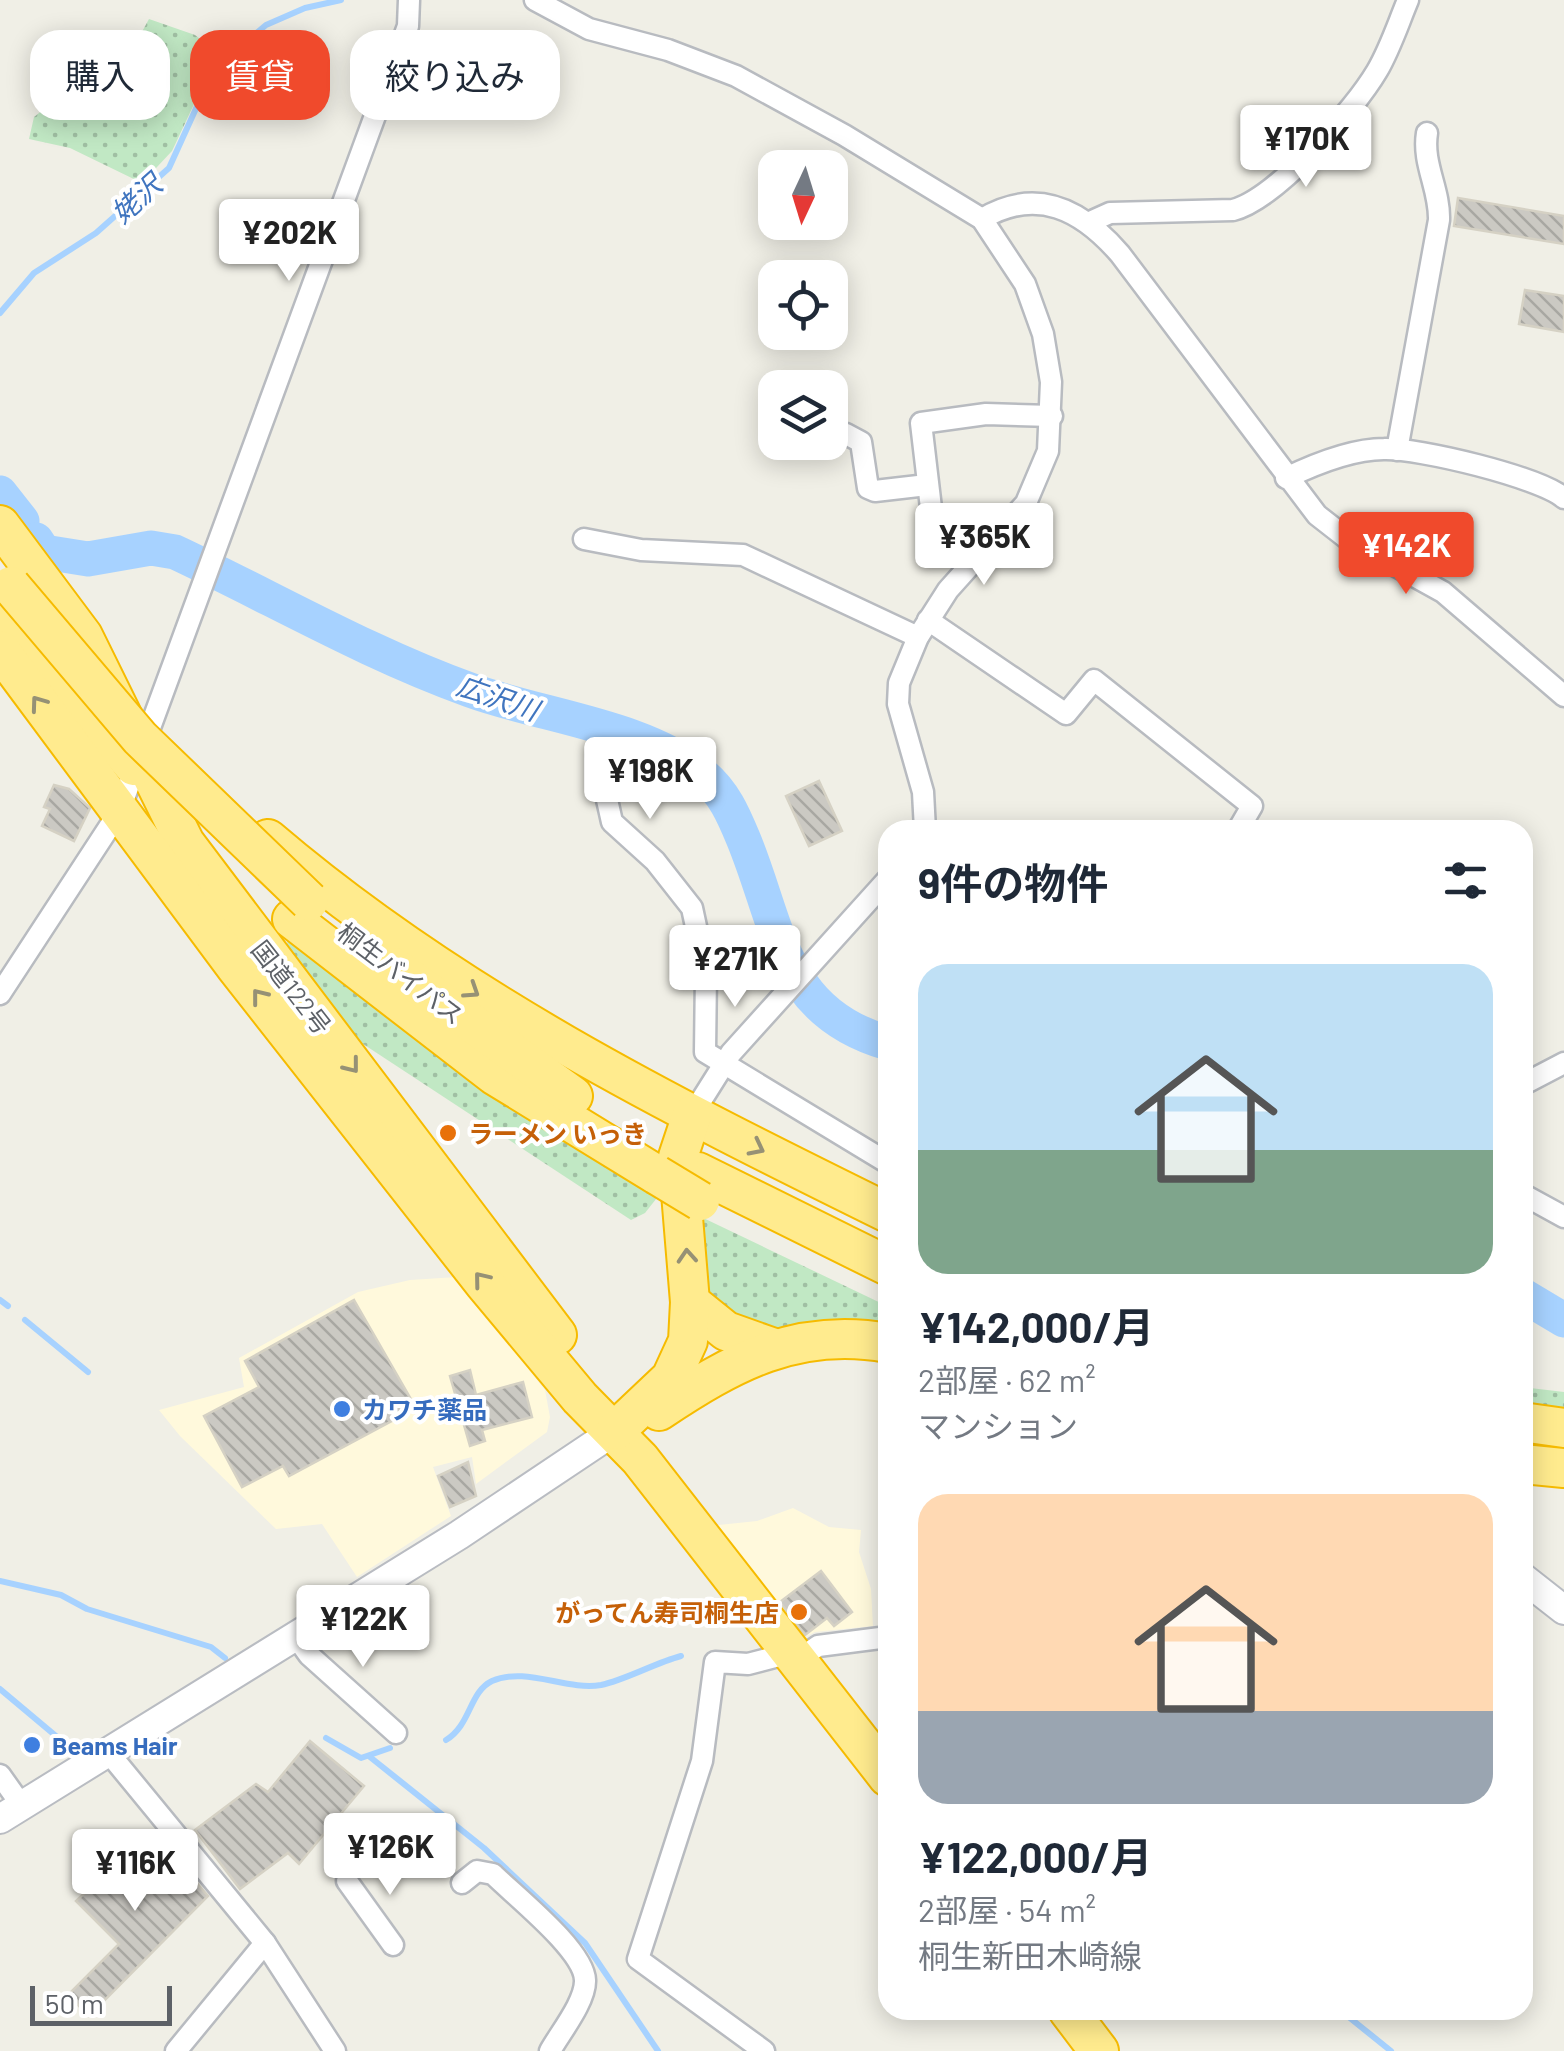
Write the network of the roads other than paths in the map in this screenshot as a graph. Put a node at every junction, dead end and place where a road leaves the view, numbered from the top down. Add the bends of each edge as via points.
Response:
1 (408, 0) edge
2 (535, 0) edge
3 (1408, 0) edge
4 (1427, 133) dead end
5 (982, 219) junction
6 (1090, 222) junction
7 (1052, 416) junction
8 (848, 435) edge
9 (1397, 450) junction
10 (1286, 478) junction
11 (927, 485) junction
12 (1564, 498) edge
13 (0, 525) edge
14 (584, 539) dead end
15 (986, 551) junction
16 (4, 589) edge
17 (923, 629) junction
18 (0, 650) edge
19 (1564, 696) edge
20 (596, 755) dead end
21 (140, 756) junction
22 (120, 812) junction
23 (924, 820) edge
24 (1244, 820) edge
25 (878, 890) edge
26 (216, 939) junction
27 (0, 994) edge
28 (1564, 1063) edge
29 (722, 1064) junction
30 (1533, 1079) edge
31 (692, 1115) junction
32 (878, 1157) edge
33 (699, 1186) junction
34 (1533, 1200) edge
35 (878, 1208) edge
36 (1564, 1217) edge
37 (878, 1262) edge
38 (878, 1285) edge
39 (690, 1302) junction
40 (878, 1342) edge
41 (771, 1347) junction
42 (1533, 1424) edge
43 (1564, 1428) edge
44 (616, 1430) junction
45 (1533, 1439) edge
46 (1564, 1442) edge
47 (1533, 1465) edge
48 (1564, 1468) edge
49 (1533, 1485) edge
50 (1564, 1488) edge
51 (1533, 1586) edge
52 (1564, 1610) edge
53 (296, 1637) junction
54 (878, 1637) edge
55 (793, 1657) junction
56 (396, 1733) dead end
57 (108, 1752) junction
58 (878, 1764) edge
59 (0, 1775) edge
60 (11, 1813) edge
61 (347, 1881) dead end
62 (462, 1883) dead end
63 (266, 1943) junction
64 (393, 1945) dead end
65 (1076, 2020) edge
66 (176, 2051) edge
67 (335, 2051) edge
68 (550, 2051) edge
69 (764, 2051) edge
70 (1099, 2051) edge

1 - 21 street via 408,26
2 - 5 street via 589,28 736,76
3 - 6 street via 1366,86 1326,138 1252,203 1233,210 1110,213
4 - 9 street via 1425,160 1440,196 1439,220
5 - 6 street via 1033,202
5 - 7 street via 1016,265 1037,314
6 - 10 street
7 - 11 street via 986,414 920,423
7 - 15 street via 1037,482
8 - 11 street via 861,442 868,488
9 - 10 street via 1355,453
9 - 12 street via 1535,480
10 - 19 street via 1331,527 1443,592
11 - 15 street via 935,528 964,535
13 - 21 highway, 国道122号 via 83,636
14 - 17 street via 640,550 743,555
15 - 17 street via 948,590
16 - 33 highway, 桐生バイパス, bridge via 126,757 301,910 494,1075
17 - 23 street via 897,694
17 - 24 street via 1066,714 1094,680 1252,806
22 -> 18 highway, 国道122号
20 - 29 street via 612,822 656,861 692,908 706,972 705,1052
21 - 22 street
21 - 26 highway via 142,810 212,920
21 -> 31 highway via 169,758 362,916 484,1000
21 -> 44 highway, 国道122号 via 185,843 602,1396
22 - 26 highway, 国道122号
22 - 27 street
25 - 29 street
44 -> 26 highway, 国道122号 via 580,1398 484,1283
28 - 30 street
29 - 31 street
29 - 32 street
31 -> 35 highway
39 -> 31 highway via 678,1157
33 - 37 highway, 桐生バイパス
33 - 38 highway, 桐生バイパス
34 - 36 street
39 - 41 highway via 726,1331
39 - 44 highway via 688,1341 677,1370
40 - 41 highway via 837,1338
41 - 44 highway
42 - 43 highway
44 - 53 main road
44 - 55 highway, 国道122号
45 - 46 highway
47 - 48 highway
49 - 50 highway
51 - 52 main road
53 - 56 street
53 - 57 main road
54 - 55 street via 818,1646
55 - 58 highway, 国道122号
55 - 69 street via 715,1662 702,1761 638,1959
57 - 60 main road
57 - 63 street
59 - 60 street
61 - 64 street
62 - 68 street via 476,1871 493,1874 565,1944 583,1972 584,1989
63 - 66 street
63 - 67 street
65 - 70 highway

